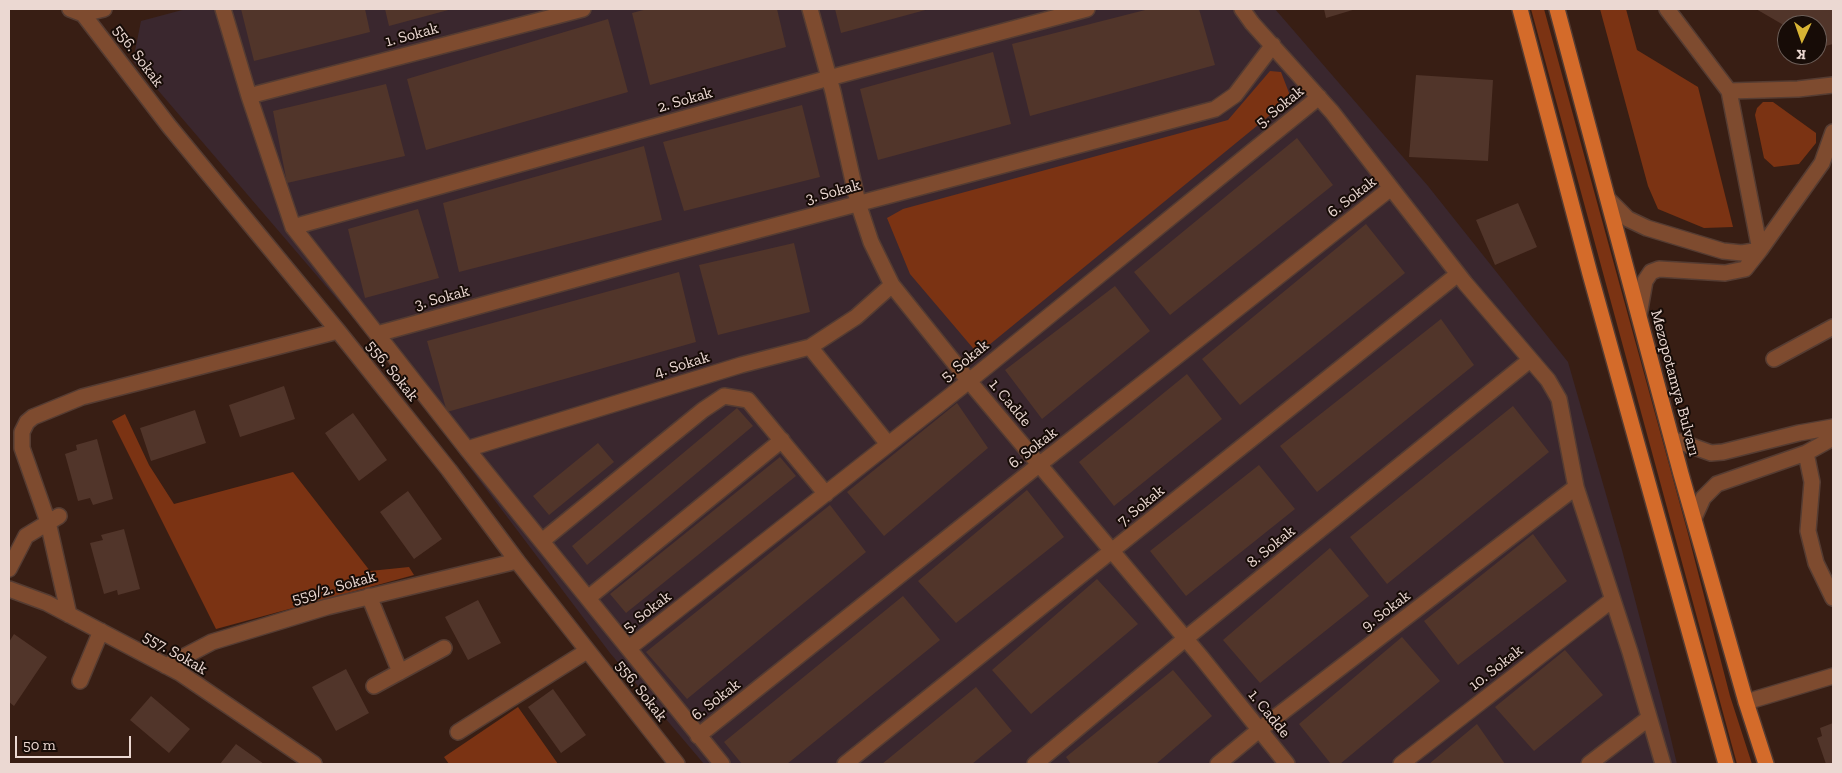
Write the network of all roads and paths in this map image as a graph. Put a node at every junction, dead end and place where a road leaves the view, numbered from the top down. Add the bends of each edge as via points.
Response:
1 (104, 9) edge
2 (223, 9) edge
3 (583, 9) edge
4 (810, 9) edge
5 (1087, 9) edge
6 (1242, 9) edge
7 (1520, 9) edge
8 (1558, 9) edge
9 (1667, 9) edge
10 (77, 11) edge
11 (1273, 45) junction
12 (829, 78) junction
13 (1833, 84) edge
14 (1729, 91) junction
15 (249, 96) junction
16 (1319, 98) junction
17 (1833, 132) edge
18 (1392, 188) junction
19 (1608, 199) junction
20 (858, 203) junction
21 (293, 227) junction
22 (1760, 250) junction
23 (1458, 274) junction
24 (892, 284) junction
25 (1639, 315) junction
26 (1833, 328) edge
27 (338, 331) junction
28 (377, 334) junction
29 (810, 347) junction
30 (1774, 359) dead end
31 (1530, 360) junction
32 (969, 381) junction
33 (1833, 427) edge
34 (1833, 438) edge
35 (1672, 439) junction
36 (782, 440) junction
37 (888, 444) junction
38 (467, 449) junction
39 (1806, 453) junction
40 (1040, 464) junction
41 (1576, 487) junction
42 (826, 494) junction
43 (1694, 518) junction
44 (54, 519) junction
45 (542, 541) junction
46 (1112, 551) junction
47 (517, 561) junction
48 (9, 569) edge
49 (9, 590) edge
50 (369, 596) junction
51 (588, 598) junction
52 (1833, 598) edge
53 (1612, 600) junction
54 (69, 615) junction
55 (101, 632) junction
56 (1185, 639) junction
57 (444, 648) dead end
58 (629, 648) junction
59 (587, 651) junction
60 (166, 666) junction
61 (400, 672) junction
62 (1833, 676) edge
63 (80, 681) dead end
64 (374, 686) dead end
65 (1746, 702) junction
66 (1649, 718) junction
67 (1260, 730) junction
68 (458, 732) dead end
69 (698, 736) junction
70 (314, 764) edge
71 (677, 764) edge
72 (722, 764) edge
73 (844, 764) edge
74 (1035, 764) edge
75 (1218, 764) edge
76 (1287, 764) edge
77 (1400, 764) edge
78 (1589, 764) edge
79 (1663, 764) edge
80 (1726, 764) edge
81 (1766, 764) edge

1 - 10 street
2 - 15 street
3 - 15 street, 1. Sokak
4 - 12 street, 1. Cadde
5 - 12 street, 2. Sokak
6 - 11 street
7 - 80 main road
8 - 19 main road, Mezopotamya Bulvarı
9 - 14 street
10 - 27 street, 556. Sokak
11 - 16 street
11 - 20 street, 3. Sokak via 1235,95 1215,109
12 - 20 street, 1. Cadde
12 - 21 street, 2. Sokak
13 - 14 street via 1798,89
14 - 22 street
15 - 21 street
16 - 18 street
16 - 32 street, 5. Sokak
17 - 22 street via 1822,163
18 - 23 street
18 - 40 street, 6. Sokak
19 - 22 street via 1628,219 1647,228 1723,251 1742,253
19 - 25 main road, Mezopotamya Bulvarı
20 - 24 street, 1. Cadde via 871,242
20 - 28 street, 3. Sokak
21 - 28 street
22 - 25 street via 1745,269 1726,273 1659,269 1650,272 1645,281
23 - 31 street
23 - 46 street, 7. Sokak
24 - 29 street, 4. Sokak via 856,317
24 - 32 street, 1. Cadde
25 - 35 main road, Mezopotamya Bulvarı
26 - 30 street
27 - 44 street via 82,397 33,417 22,432 22,448
27 - 47 street, 556. Sokak
28 - 38 street
29 - 37 street
29 - 38 street, 4. Sokak
31 - 41 street via 1548,380 1559,399
31 - 56 street, 8. Sokak
32 - 37 street, 5. Sokak
32 - 40 street, 1. Cadde
33 - 35 street via 1711,453
34 - 39 street
35 - 43 main road, Mezopotamya Bulvarı
36 - 42 street
36 - 45 street via 748,400 724,396
36 - 51 street
37 - 42 street, 5. Sokak
38 - 45 street
39 - 43 street via 1717,484 1703,498
39 - 52 street via 1812,482 1808,531 1816,563
40 - 46 street, 1. Cadde
40 - 69 street, 6. Sokak
41 - 53 street
41 - 67 street, 9. Sokak
42 - 58 street, 5. Sokak
43 - 65 main road, Mezopotamya Bulvarı
44 - 48 street via 26,536
44 - 54 street
45 - 51 street
46 - 56 street, 1. Cadde
46 - 73 street, 7. Sokak
47 - 50 street, 559/2. Sokak
47 - 59 street, 556. Sokak
49 - 54 street, 557. Sokak via 47,603
50 - 60 street, 559/2. Sokak via 212,642
50 - 61 street
51 - 58 street
53 - 66 street
53 - 77 street, 10. Sokak
54 - 55 street, 557. Sokak
55 - 60 street, 557. Sokak
55 - 63 street
56 - 67 street, 1. Cadde
56 - 74 street, 8. Sokak
57 - 61 street
58 - 69 street
59 - 68 street
59 - 71 street, 556. Sokak
60 - 70 street, 557. Sokak
61 - 64 street
62 - 65 street
65 - 81 main road, Mezopotamya Bulvarı
66 - 78 street
66 - 79 street
67 - 75 street, 9. Sokak
67 - 76 street, 1. Cadde
69 - 72 street

